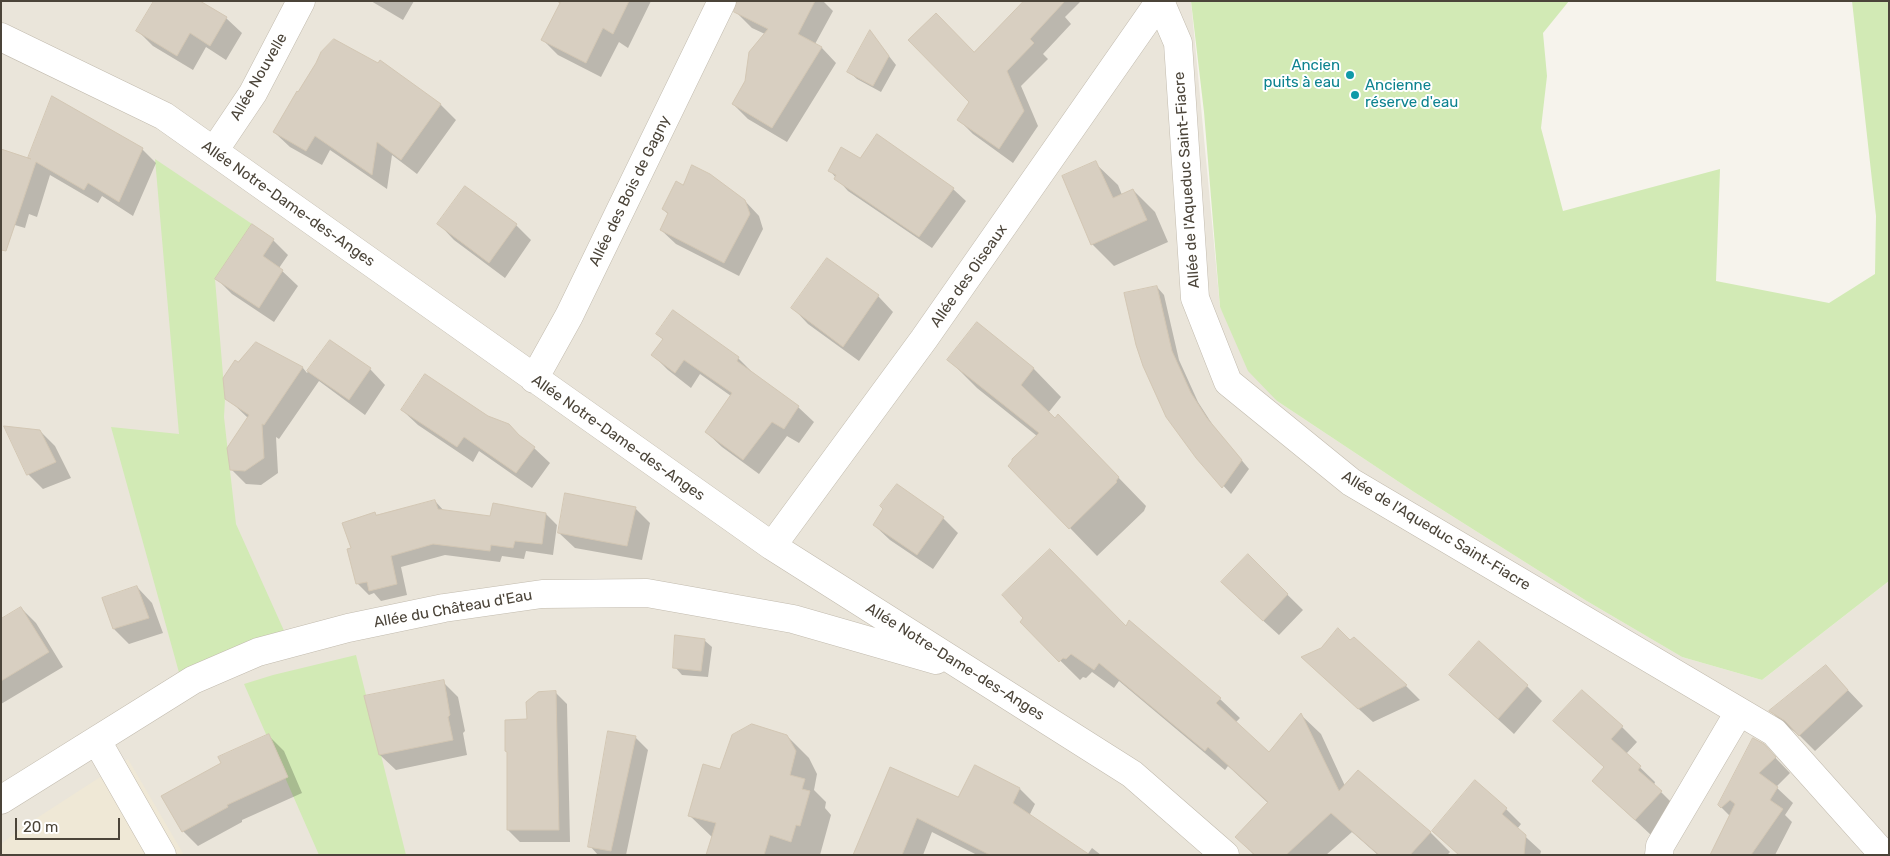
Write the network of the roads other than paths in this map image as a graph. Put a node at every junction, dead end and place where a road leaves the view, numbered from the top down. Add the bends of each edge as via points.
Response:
1 (301, 1) edge
2 (722, 1) edge
3 (1160, 1) edge
4 (1, 37) edge
5 (214, 151) junction
6 (534, 379) junction
7 (772, 546) junction
8 (969, 670) junction
9 (1738, 712) junction
10 (97, 741) junction
11 (1, 800) edge
12 (162, 855) edge
13 (1225, 855) edge
14 (1659, 855) edge
15 (1884, 855) edge

1 - 5 street, Allée Nouvelle via 253,93
2 - 6 street, Allée des Bois de Gagny via 569,316
3 - 7 street, Allée des Oiseaux via 924,339
3 - 9 street, Allée de l'Aqueduc Saint-Fiacre via 1178,43 1194,298 1228,382 1351,482
4 - 5 street, Allée Notre-Dame-des-Anges via 164,116
5 - 6 street, Allée Notre-Dame-des-Anges
6 - 7 street, Allée Notre-Dame-des-Anges
7 - 8 street, Allée Notre-Dame-des-Anges
8 - 10 street, Allée du Château d'Eau via 793,618 647,593 542,594 444,608 348,628 258,652 193,680
8 - 13 street, Allée Notre-Dame-des-Anges via 1132,774
9 - 14 street via 1660,846
9 - 15 street, Allée de l'Aqueduc Saint-Fiacre via 1774,732
10 - 11 street, Allée du Château d'Eau
10 - 12 street

